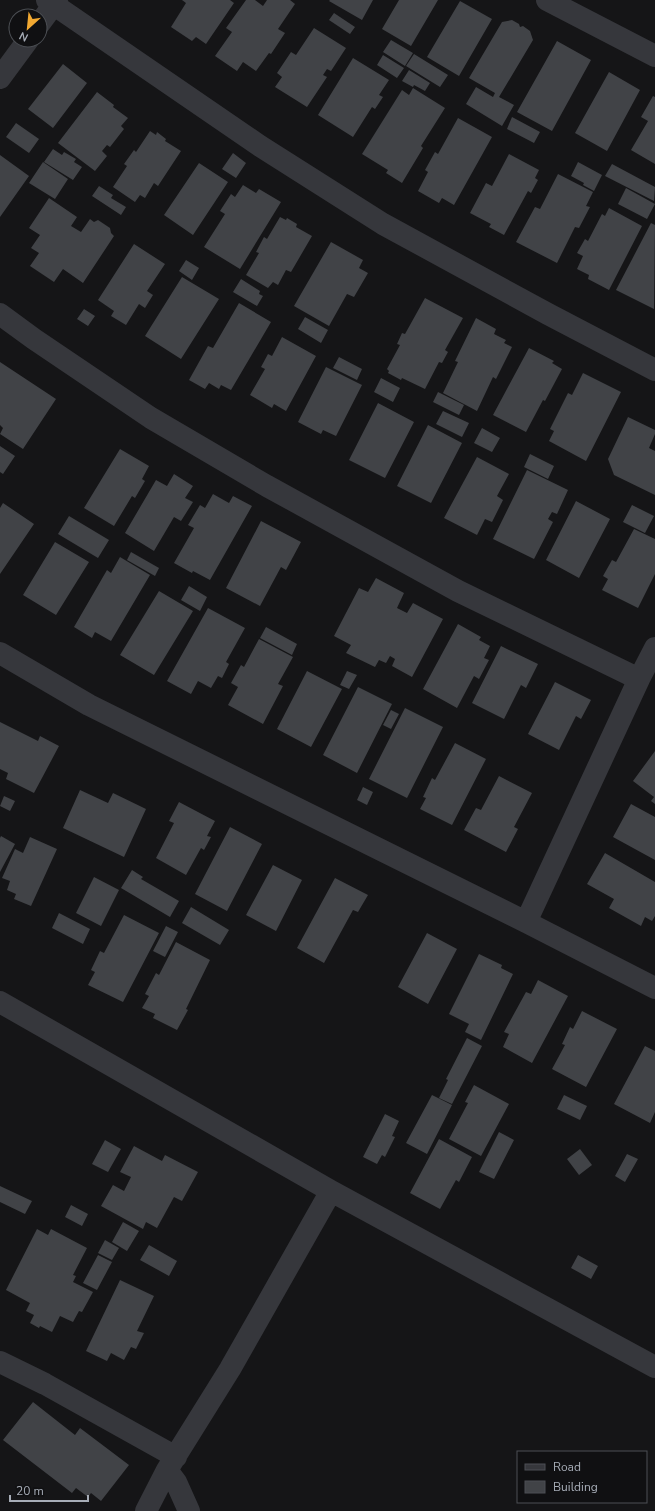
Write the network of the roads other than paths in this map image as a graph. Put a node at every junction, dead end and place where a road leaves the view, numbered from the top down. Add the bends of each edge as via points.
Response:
1 (547, 0) edge
2 (53, 2) edge
3 (22, 48) edge
4 (655, 56) edge
5 (0, 78) edge
6 (0, 314) edge
7 (655, 370) edge
8 (655, 648) edge
9 (0, 653) edge
10 (639, 679) junction
11 (526, 922) junction
12 (655, 988) edge
13 (0, 1002) edge
14 (331, 1191) junction
15 (0, 1362) edge
16 (655, 1367) edge
17 (172, 1464) junction
18 (146, 1511) edge
19 (189, 1511) edge

1 - 4 street
2 - 7 street via 260,146 383,224
3 - 5 street
6 - 10 street via 151,418 267,486 458,591
8 - 10 street
9 - 11 street via 89,705
10 - 11 street
11 - 12 street
13 - 14 street
14 - 16 street
14 - 17 street via 230,1369
15 - 17 street via 45,1384
17 - 18 street
17 - 19 street via 176,1482

